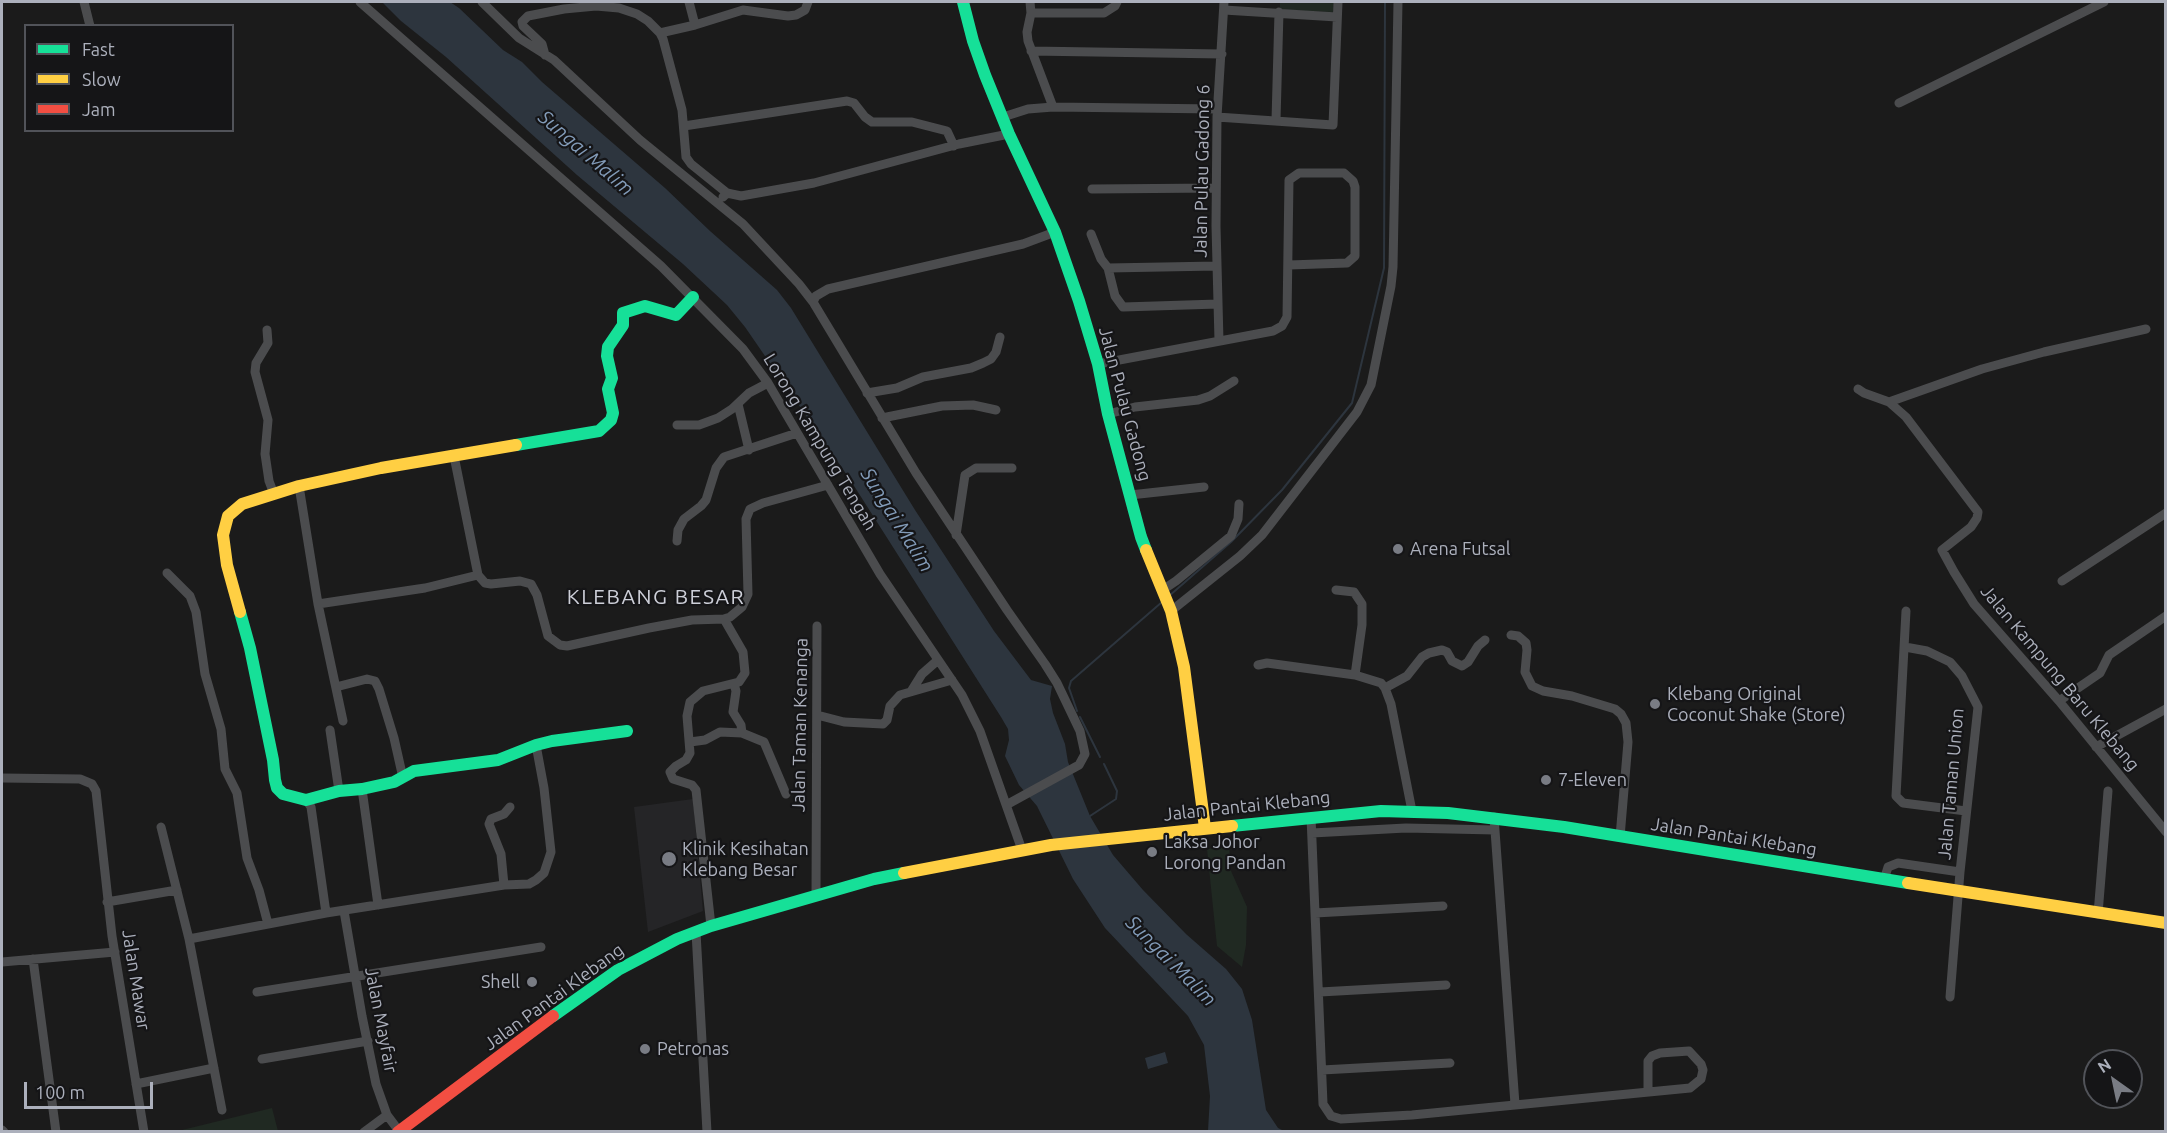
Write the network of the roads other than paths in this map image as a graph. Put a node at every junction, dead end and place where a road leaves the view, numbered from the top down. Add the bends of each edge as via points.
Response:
1 (84, 2) edge
2 (360, 2) edge
3 (482, 2) edge
4 (689, 2) edge
5 (808, 2) edge
6 (963, 2) edge
7 (1030, 2) edge
8 (1117, 2) edge
9 (1338, 2) edge
10 (1398, 2) edge
11 (2104, 2) edge
12 (742, 6) edge
13 (1224, 6) edge
14 (1279, 12) junction
15 (1031, 13) junction
16 (1337, 17) junction
17 (90, 24) edge
18 (695, 25) junction
19 (660, 33) junction
20 (1031, 51) junction
21 (545, 54) junction
22 (1222, 54) junction
23 (1899, 103) dead end
24 (1053, 107) junction
25 (1217, 113) junction
26 (1003, 117) junction
27 (1276, 120) junction
28 (684, 126) junction
29 (1009, 134) junction
30 (954, 146) junction
31 (1216, 188) junction
32 (1092, 189) dead end
33 (727, 193) junction
34 (717, 203) junction
35 (1055, 232) junction
36 (1091, 234) dead end
37 (1289, 264) junction
38 (1217, 266) junction
39 (1108, 268) junction
40 (693, 297) junction
41 (813, 302) junction
42 (1218, 304) junction
43 (2146, 329) dead end
44 (267, 330) dead end
45 (1000, 336) dead end
46 (1219, 342) junction
47 (1098, 364) junction
48 (1234, 381) dead end
49 (768, 382) junction
50 (1858, 389) dead end
51 (867, 393) junction
52 (1889, 402) junction
53 (738, 404) junction
54 (996, 410) dead end
55 (1108, 414) junction
56 (882, 418) junction
57 (677, 425) dead end
58 (797, 433) junction
59 (750, 450) junction
60 (454, 456) junction
61 (1012, 468) dead end
62 (828, 485) junction
63 (299, 486) junction
64 (1204, 487) dead end
65 (274, 494) junction
66 (1130, 495) junction
67 (1239, 504) dead end
68 (2166, 513) edge
69 (957, 535) junction
70 (677, 541) dead end
71 (167, 573) dead end
72 (478, 575) junction
73 (2062, 581) dead end
74 (1336, 590) dead end
75 (1166, 600) junction
76 (318, 604) junction
77 (1906, 611) dead end
78 (2166, 616) edge
79 (724, 620) junction
80 (817, 626) dead end
81 (1511, 636) dead end
82 (1485, 640) dead end
83 (1905, 647) junction
84 (938, 660) junction
85 (1258, 666) dead end
86 (1355, 675) junction
87 (952, 680) junction
88 (734, 684) junction
89 (336, 687) junction
90 (1385, 688) junction
91 (912, 690) junction
92 (2060, 701) junction
93 (2166, 709) edge
94 (817, 715) junction
95 (343, 721) dead end
96 (330, 729) dead end
97 (627, 731) dead end
98 (742, 733) junction
99 (690, 742) junction
100 (536, 745) junction
101 (2096, 747) junction
102 (2, 778) edge
103 (402, 778) junction
104 (362, 789) junction
105 (339, 791) junction
106 (2108, 791) dead end
107 (786, 794) dead end
108 (306, 800) junction
109 (1008, 804) junction
110 (510, 807) dead end
111 (1412, 811) junction
112 (1966, 811) junction
113 (1311, 817) junction
114 (1495, 823) junction
115 (161, 826) dead end
116 (1205, 828) junction
117 (2166, 832) edge
118 (1312, 833) junction
119 (1620, 837) junction
120 (1022, 850) junction
121 (1960, 872) junction
122 (1884, 879) junction
123 (504, 885) junction
124 (177, 890) junction
125 (1958, 892) junction
126 (816, 896) junction
127 (108, 902) junction
128 (378, 905) junction
129 (1443, 906) dead end
130 (344, 911) junction
131 (326, 913) junction
132 (1315, 913) junction
133 (2098, 914) junction
134 (2166, 923) edge
135 (268, 924) junction
136 (711, 926) junction
137 (696, 932) junction
138 (189, 939) junction
139 (541, 947) dead end
140 (115, 952) junction
141 (33, 959) junction
142 (2, 962) edge
143 (355, 977) junction
144 (1446, 985) dead end
145 (257, 992) dead end
146 (1320, 992) junction
147 (1950, 998) dead end
148 (368, 1041) junction
149 (262, 1059) dead end
150 (1450, 1063) dead end
151 (214, 1068) junction
152 (1322, 1070) junction
153 (136, 1084) junction
154 (1648, 1091) junction
155 (1515, 1104) junction
156 (222, 1110) dead end
157 (387, 1115) junction
158 (56, 1131) edge
159 (144, 1131) edge
160 (364, 1131) edge
161 (398, 1131) edge
162 (707, 1131) edge

1 - 17 street
2 - 40 street, Lorong Kampung Tengah
3 - 21 street via 519,38
4 - 18 street
5 - 12 street via 805,10 788,16
6 - 26 main road, Jalan Pulau Gadong via 973,41
7 - 15 street
8 - 15 street via 1104,13
9 - 16 street
10 - 75 street via 1393,267 1371,385 1357,412 1262,535 1233,562
11 - 23 street
12 - 18 street
13 - 14 street
13 - 22 street, Jalan Pulau Gadong 6
14 - 16 street
14 - 27 street
15 - 20 street via 1027,32
16 - 27 street via 1333,125
18 - 19 street
19 - 21 street via 643,17 619,8 596,6 528,16 523,26 542,44
19 - 28 street
20 - 22 street
20 - 24 street
21 - 34 street
22 - 25 street, Jalan Pulau Gadong 6
24 - 25 street
24 - 26 street
25 - 27 street
25 - 31 street, Jalan Pulau Gadong 6
26 - 29 main road, Jalan Pulau Gadong
28 - 30 street via 847,101 872,122 912,122 947,131
28 - 33 street via 686,157
29 - 30 street
29 - 35 main road, Jalan Pulau Gadong
30 - 33 street via 814,183 741,196
31 - 32 street
31 - 38 street, Jalan Pulau Gadong 6
33 - 34 street
34 - 41 street via 750,232
35 - 41 street via 828,289
35 - 47 main road, Jalan Pulau Gadong
36 - 39 street
37 - 37 street via 1347,263 1355,256 1355,187 1349,176 1293,176 1288,186
37 - 46 street via 1287,317 1282,326
38 - 39 street
38 - 42 street, Jalan Pulau Gadong 6
39 - 42 street via 1115,296 1123,307
40 - 49 street, Lorong Kampung Tengah
40 - 60 main road via 676,315 645,306 623,313 623,325 608,347 611,420 599,431
41 - 51 street
42 - 46 street, Jalan Pulau Gadong 6
43 - 52 street via 1982,369
44 - 65 street via 268,343 255,372 268,420 265,454
45 - 51 street via 996,352 983,363
46 - 47 street
47 - 55 main road, Jalan Pulau Gadong
48 - 55 street via 1198,400
49 - 53 street
49 - 58 street, Lorong Kampung Tengah
50 - 52 street
51 - 56 street
52 - 92 street, Jalan Kampung Baru Klebang via 1906,417 1978,512 1971,527 1942,550 1954,572 1974,603
53 - 57 street via 699,425
53 - 59 street
54 - 56 street via 973,405 942,406
55 - 66 main road, Jalan Pulau Gadong
56 - 69 street
58 - 59 street
58 - 62 street, Lorong Kampung Tengah
59 - 70 street via 724,456 718,462 706,500 684,519
60 - 63 main road
60 - 72 street
61 - 69 street via 976,468 965,475
62 - 79 street via 750,509 746,519 746,602
62 - 84 street, Lorong Kampung Tengah via 880,574
63 - 65 main road
63 - 76 street
64 - 66 street
65 - 108 main road via 234,509 223,535 277,788 283,794
66 - 75 main road, Jalan Pulau Gadong via 1141,537
67 - 75 street via 1231,536 1167,587
68 - 73 street
69 - 109 street via 1057,683 1085,748 1079,765
71 - 135 street via 190,596 196,612 205,674 221,729 225,769 237,793 247,858
72 - 76 street via 425,588
72 - 79 street via 490,584 531,584 548,636 560,645 692,620
74 - 86 street via 1354,592 1362,604
75 - 116 main road, Jalan Pulau Gadong via 1184,667
76 - 89 street
77 - 83 street
78 - 92 street via 2109,655 2100,673
79 - 88 street via 744,660 743,678
80 - 94 street, Jalan Taman Kenanga
81 - 119 street via 1526,643 1525,672 1532,686 1622,714 1628,742
82 - 90 street via 1462,666 1442,650 1429,653 1407,676
83 - 112 street, Jalan Taman Union via 1927,651 1950,662 1978,707
83 - 112 street via 1896,796 1903,803
84 - 87 street, Lorong Kampung Tengah
84 - 91 street
85 - 86 street via 1267,663
86 - 90 street via 1377,681
87 - 91 street
87 - 109 street, Lorong Kampung Tengah via 973,715
88 - 98 street via 733,712
88 - 99 street via 703,691 690,702
89 - 95 street
89 - 103 street via 367,679 375,681 394,738
90 - 111 street
91 - 94 street via 894,700 883,724 843,722
92 - 101 street, Jalan Kampung Baru Klebang
93 - 101 street
94 - 126 street, Jalan Taman Kenanga
96 - 105 street
97 - 100 main road
98 - 99 street via 720,732
98 - 107 street via 764,742
99 - 136 street via 689,757 670,772 673,779 696,790
100 - 103 main road via 498,760 414,771
100 - 123 street via 551,852 544,873 536,880
101 - 117 street, Jalan Kampung Baru Klebang
102 - 127 street, Jalan Mawar via 80,779 92,784 96,791
103 - 104 main road
104 - 105 main road
104 - 128 street
105 - 108 main road
106 - 133 street
108 - 131 street via 311,807
109 - 120 street, Lorong Kampung Tengah
110 - 123 street via 490,819 489,824 501,854
111 - 113 main road, Jalan Pantai Klebang
111 - 114 main road, Jalan Pantai Klebang
112 - 121 street, Jalan Taman Union
113 - 116 main road, Jalan Pantai Klebang
113 - 118 street
114 - 118 street
114 - 119 main road, Jalan Pantai Klebang
114 - 155 street
115 - 124 street
116 - 120 main road, Jalan Pantai Klebang
118 - 132 street
119 - 122 main road, Jalan Pantai Klebang
120 - 126 main road, Jalan Pantai Klebang via 885,876
121 - 122 street via 1898,863 1888,867
121 - 125 street, Jalan Taman Union
122 - 125 main road, Jalan Pantai Klebang
123 - 128 street
124 - 127 street
124 - 138 street
125 - 133 main road, Jalan Pantai Klebang
125 - 147 street, Jalan Taman Union
126 - 136 main road, Jalan Pantai Klebang
127 - 140 street, Jalan Mawar
128 - 130 street
129 - 132 street
130 - 131 street
130 - 143 street, Jalan Mayfair
131 - 135 street
132 - 146 street
133 - 134 main road, Jalan Pantai Klebang
135 - 138 street
136 - 137 main road, Jalan Pantai Klebang
137 - 161 main road, Jalan Pantai Klebang via 618,970
137 - 162 street
138 - 151 street
139 - 143 street
140 - 141 street
140 - 153 street, Jalan Mawar
141 - 142 street
141 - 158 street
143 - 145 street
143 - 148 street, Jalan Mayfair
144 - 146 street
146 - 152 street
148 - 149 street
148 - 157 street, Jalan Mayfair
150 - 152 street
151 - 153 street
151 - 156 street
152 - 155 street via 1323,1104 1336,1118
153 - 159 street, Jalan Mawar
154 - 154 street via 1648,1061 1652,1056 1689,1051 1701,1064 1703,1075 1695,1086
154 - 155 street
157 - 160 street
157 - 161 street, Jalan Mayfair

